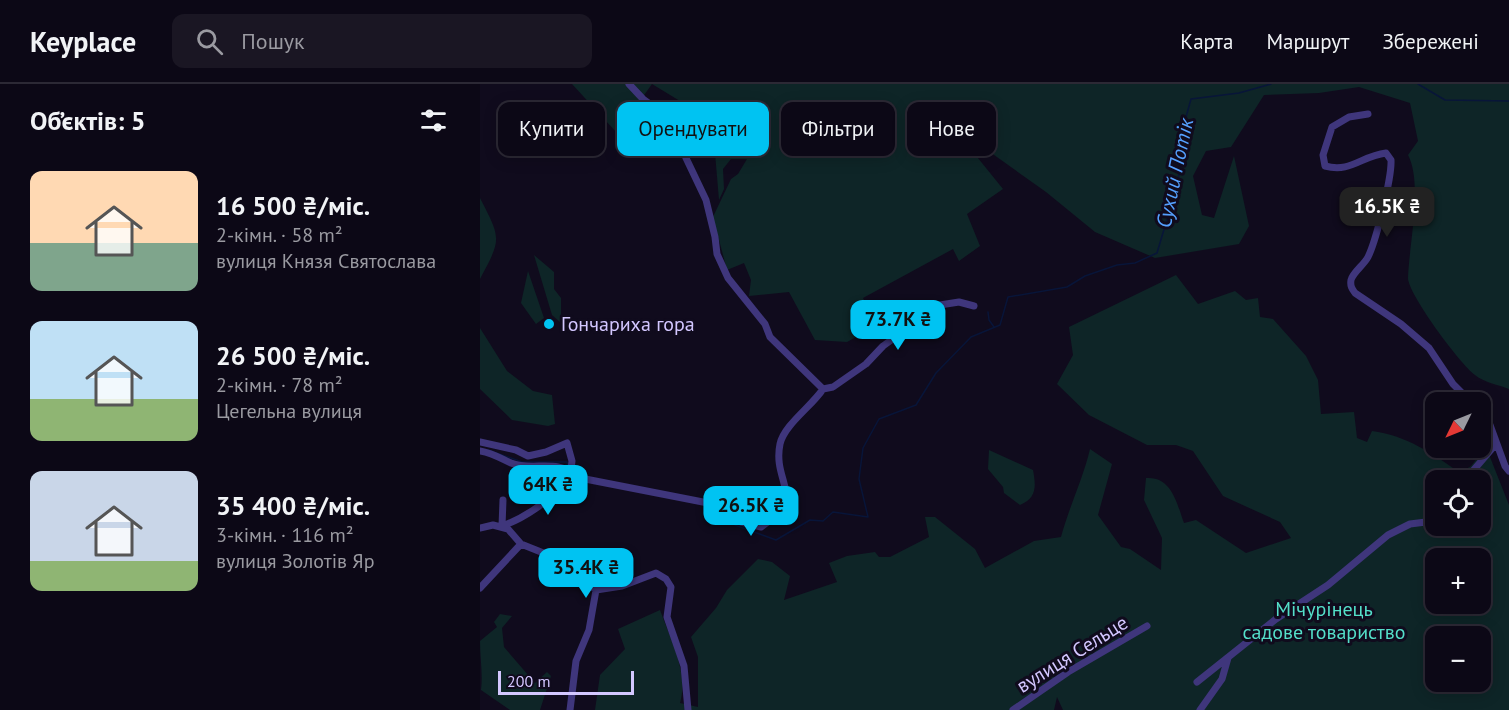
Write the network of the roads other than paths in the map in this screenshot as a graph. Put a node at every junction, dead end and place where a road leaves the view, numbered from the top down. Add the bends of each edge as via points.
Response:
1 (629, 84) edge
2 (1368, 114) dead end
3 (974, 306) dead end
4 (823, 389) junction
5 (1461, 392) edge
6 (1491, 428) edge
7 (480, 442) edge
8 (1496, 444) junction
9 (480, 451) edge
10 (571, 469) dead end
11 (1474, 470) edge
12 (1509, 471) edge
13 (575, 477) junction
14 (503, 500) dead end
15 (1425, 522) edge
16 (502, 526) junction
17 (480, 529) edge
18 (521, 544) junction
19 (480, 588) edge
20 (596, 590) junction
21 (1147, 626) dead end
22 (1228, 658) junction
23 (1197, 682) dead end
24 (570, 710) edge
25 (688, 710) edge
26 (1013, 710) edge
27 (1200, 710) edge

1 - 4 street via 671,119 706,200 717,254 728,279 765,324 770,337
2 - 5 street via 1349,117 1332,127 1323,155 1324,166 1336,170 1374,154 1386,153 1391,160 1386,195 1368,258 1351,278 1351,287 1429,348
3 - 4 street via 959,302 940,304 883,346 866,364 833,387
4 - 13 street via 780,444 787,498 778,515 761,527 741,522 708,503
6 - 8 street
7 - 10 street via 528,456 567,443
8 - 11 street
8 - 12 street
9 - 13 street via 523,466 565,468
13 - 16 street via 544,504
14 - 16 street
15 - 22 street via 1410,524 1388,535 1328,585 1276,619
16 - 17 street
16 - 18 street
18 - 19 street
18 - 20 street via 546,554
20 - 24 street via 589,630 576,662
20 - 25 street via 622,586 656,573 666,579 671,587 667,616 684,666
21 - 26 street, вулиця Сельце
22 - 23 street
22 - 27 street via 1222,679

